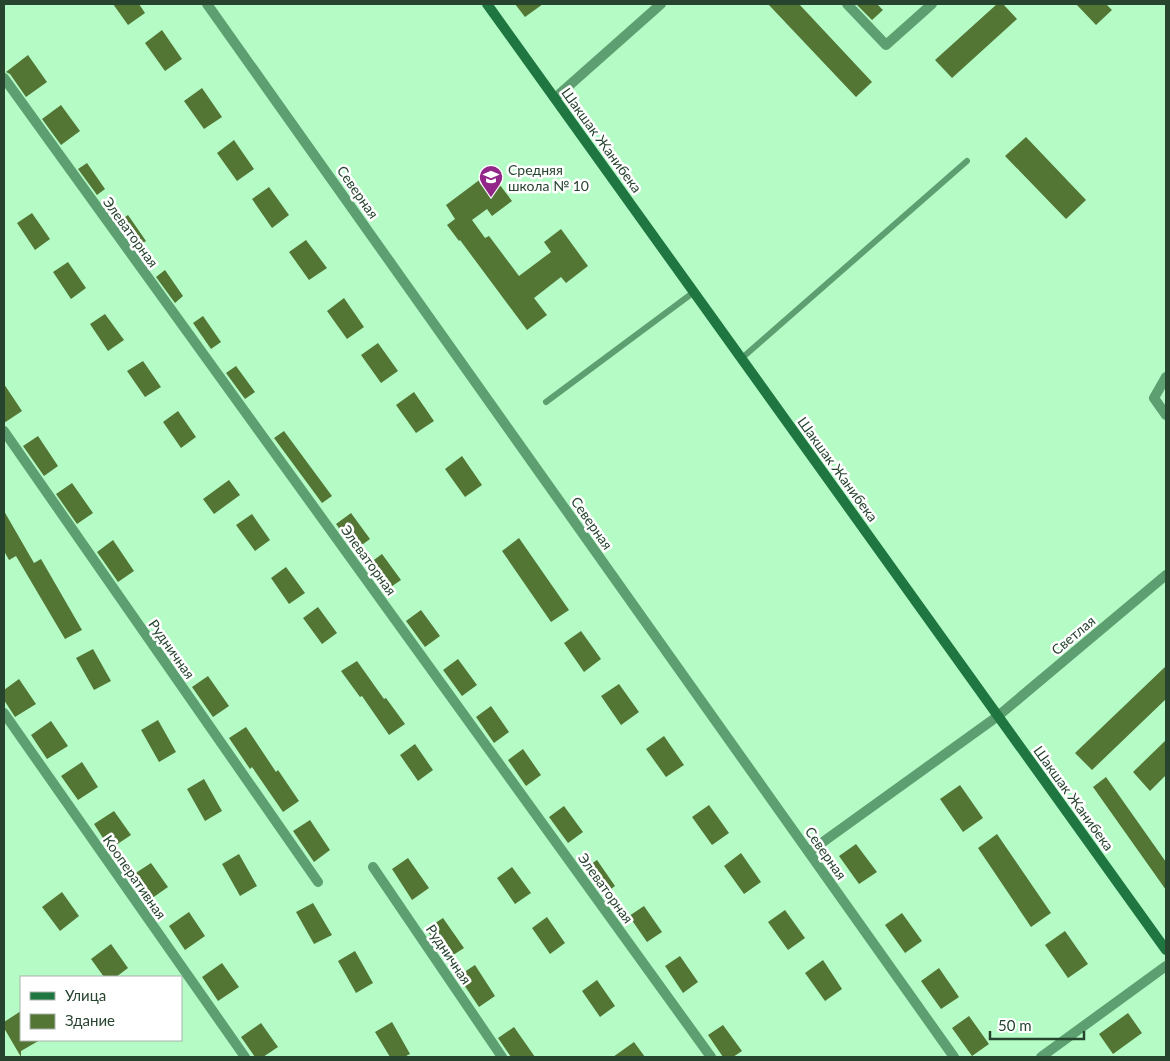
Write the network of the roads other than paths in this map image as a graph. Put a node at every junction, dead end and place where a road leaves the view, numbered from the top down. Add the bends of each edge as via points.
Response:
1 (207, 4) edge
2 (488, 4) edge
3 (661, 4) edge
4 (847, 4) edge
5 (932, 4) edge
6 (4, 78) edge
7 (555, 98) junction
8 (967, 161) dead end
9 (694, 292) junction
10 (742, 358) junction
11 (1166, 377) edge
12 (546, 402) dead end
13 (1166, 415) edge
14 (4, 432) edge
15 (1166, 575) edge
16 (4, 712) edge
17 (998, 716) junction
18 (808, 852) junction
19 (374, 867) dead end
20 (318, 882) dead end
21 (1166, 950) edge
22 (1166, 966) edge
23 (244, 1057) edge
24 (502, 1057) edge
25 (711, 1057) edge
26 (954, 1057) edge
27 (1041, 1057) edge

1 - 18 street, Северная
2 - 7 main road, Шакшак Жанибека
3 - 7 street
4 - 5 street via 886,45
6 - 25 street, Элеваторная
7 - 9 main road, Шакшак Жанибека
8 - 10 lane
9 - 10 main road, Шакшак Жанибека
9 - 12 lane
10 - 17 main road, Шакшак Жанибека
11 - 13 street via 1154,398
14 - 20 street, Рудничная
15 - 17 street, Светлая
16 - 23 street, Кооперативная
17 - 18 street, Светлая
17 - 21 main road, Шакшак Жанибека
18 - 26 street, Северная
19 - 24 street, Рудничная
22 - 27 street

